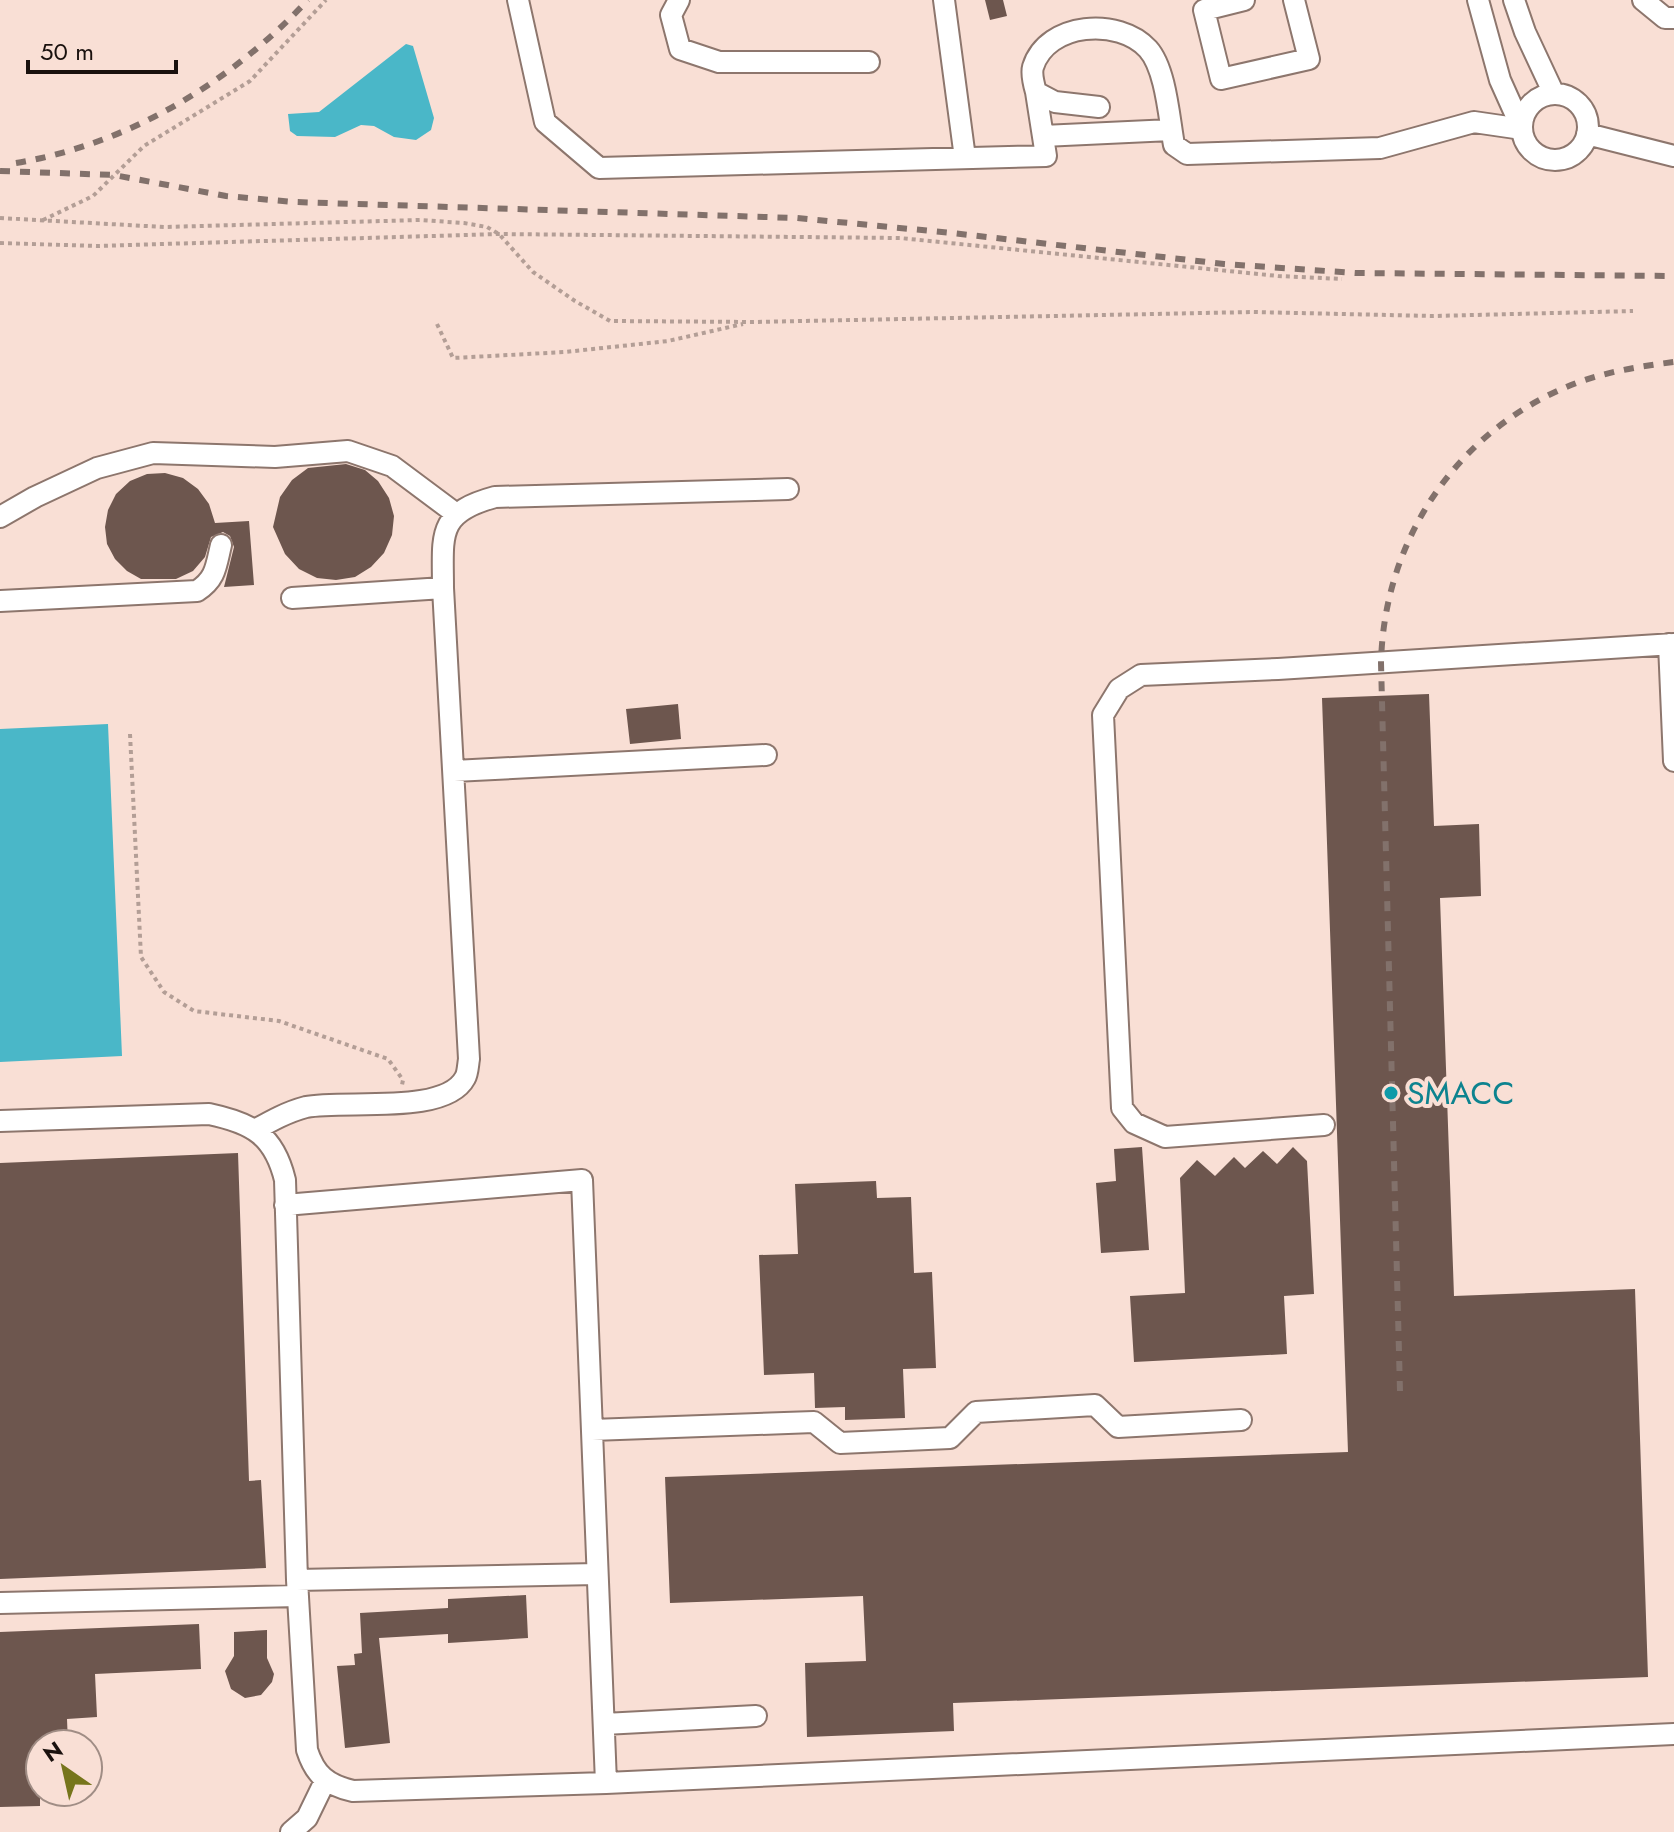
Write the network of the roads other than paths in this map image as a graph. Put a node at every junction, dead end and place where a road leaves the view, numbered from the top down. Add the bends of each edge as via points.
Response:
1 (518, 0) edge
2 (679, 0) edge
3 (944, 0) edge
4 (1244, 0) edge
5 (1294, 0) edge
6 (1478, 0) edge
7 (1514, 0) edge
8 (1643, 0) edge
9 (1674, 18) edge
10 (869, 62) dead end
11 (1036, 92) junction
12 (1554, 94) junction
13 (1099, 107) dead end
14 (1522, 129) junction
15 (1171, 130) junction
16 (1587, 134) junction
17 (1043, 136) junction
18 (1674, 156) edge
19 (965, 158) junction
20 (788, 489) dead end
21 (455, 513) junction
22 (0, 517) edge
23 (221, 545) dead end
24 (443, 588) junction
25 (292, 598) dead end
26 (0, 601) edge
27 (1671, 644) edge
28 (766, 755) dead end
29 (1674, 761) edge
30 (454, 771) junction
31 (0, 1121) edge
32 (1324, 1125) dead end
33 (255, 1130) junction
34 (285, 1205) junction
35 (1241, 1420) dead end
36 (592, 1430) junction
37 (597, 1574) junction
38 (298, 1588) junction
39 (0, 1603) edge
40 (756, 1716) dead end
41 (604, 1724) junction
42 (1674, 1734) edge
43 (325, 1781) junction
44 (606, 1783) junction
45 (291, 1832) edge

1 - 19 lane via 545,122 599,168
2 - 10 lane via 671,15 680,49 719,62
3 - 19 lane
4 - 5 lane via 1204,10 1221,79 1309,59
6 - 14 lane via 1500,80
7 - 12 lane
8 - 9 lane via 1665,18
11 - 13 lane via 1055,102
11 - 15 lane via 1032,69 1046,44 1069,31 1102,29 1129,35 1158,65
11 - 17 lane
12 - 14 lane via 1533,103
12 - 16 lane via 1575,100 1583,109
14 - 15 lane via 1474,122 1380,148 1187,154 1174,145
14 - 16 lane via 1530,149 1553,160 1575,153
15 - 17 lane
16 - 18 lane
17 - 19 lane via 1046,156
20 - 21 lane via 495,497
21 - 22 lane via 392,466 348,451 275,457 153,453 97,468
21 - 24 lane via 443,540
23 - 26 lane via 209,584 197,591
24 - 25 lane
24 - 30 lane
27 - 29 lane
27 - 32 lane via 1141,675 1119,689 1103,715 1122,1108 1134,1123 1165,1137
28 - 30 lane
30 - 33 lane via 469,1059 465,1078 438,1097 307,1107
31 - 33 lane via 209,1114
33 - 34 lane via 279,1159
34 - 36 lane via 582,1180
34 - 38 lane
35 - 36 lane via 1118,1427 1095,1405 976,1412 950,1438 840,1443 814,1422
36 - 37 lane
37 - 38 lane
37 - 41 lane
38 - 39 lane
38 - 43 lane via 307,1750
40 - 41 lane
41 - 44 lane
42 - 44 lane
43 - 44 lane via 353,1791
43 - 45 lane via 307,1818

